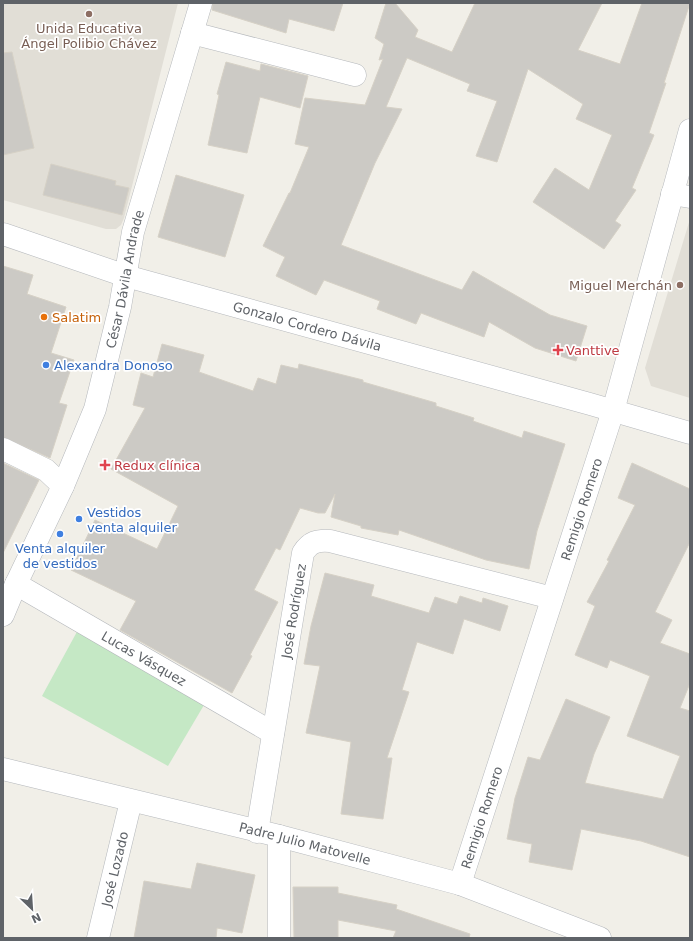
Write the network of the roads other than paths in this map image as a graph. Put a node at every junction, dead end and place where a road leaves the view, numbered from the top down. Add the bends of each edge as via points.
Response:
1 (200, 3) edge
2 (192, 33) junction
3 (355, 75) dead end
4 (690, 130) edge
5 (681, 195) edge
6 (3, 234) edge
7 (126, 276) junction
8 (614, 411) junction
9 (690, 433) edge
10 (3, 448) edge
11 (64, 486) junction
12 (16, 584) junction
13 (552, 598) junction
14 (3, 615) edge
15 (273, 733) junction
16 (3, 769) edge
17 (131, 800) junction
18 (257, 832) junction
19 (279, 836) junction
20 (460, 884) junction
21 (98, 938) edge
22 (279, 938) edge
23 (600, 938) edge

1 - 2 street, César Dávila Andrade
2 - 3 street
2 - 7 street, César Dávila Andrade via 133,232
4 - 5 street, Remigio Romero
5 - 8 street, Remigio Romero
6 - 7 street, Gonzalo Cordero Dávila
7 - 8 street, Gonzalo Cordero Dávila
7 - 11 street, César Dávila Andrade via 95,409
8 - 9 street, Gonzalo Cordero Dávila
8 - 13 street, Remigio Romero
10 - 11 street via 46,470
11 - 12 street, César Dávila Andrade
12 - 14 street, César Dávila Andrade
12 - 15 street, Lucas Vásquez
13 - 15 street, José Rodríguez via 330,542 312,542 303,553
13 - 20 street, Remigio Romero
15 - 18 street, José Rodríguez
16 - 17 street, Padre Julio Matovelle
17 - 18 street, Padre Julio Matovelle
17 - 21 street, José Lozado
18 - 19 street, Padre Julio Matovelle
19 - 20 street, Padre Julio Matovelle
19 - 22 street
20 - 23 street, Padre Julio Matovelle

